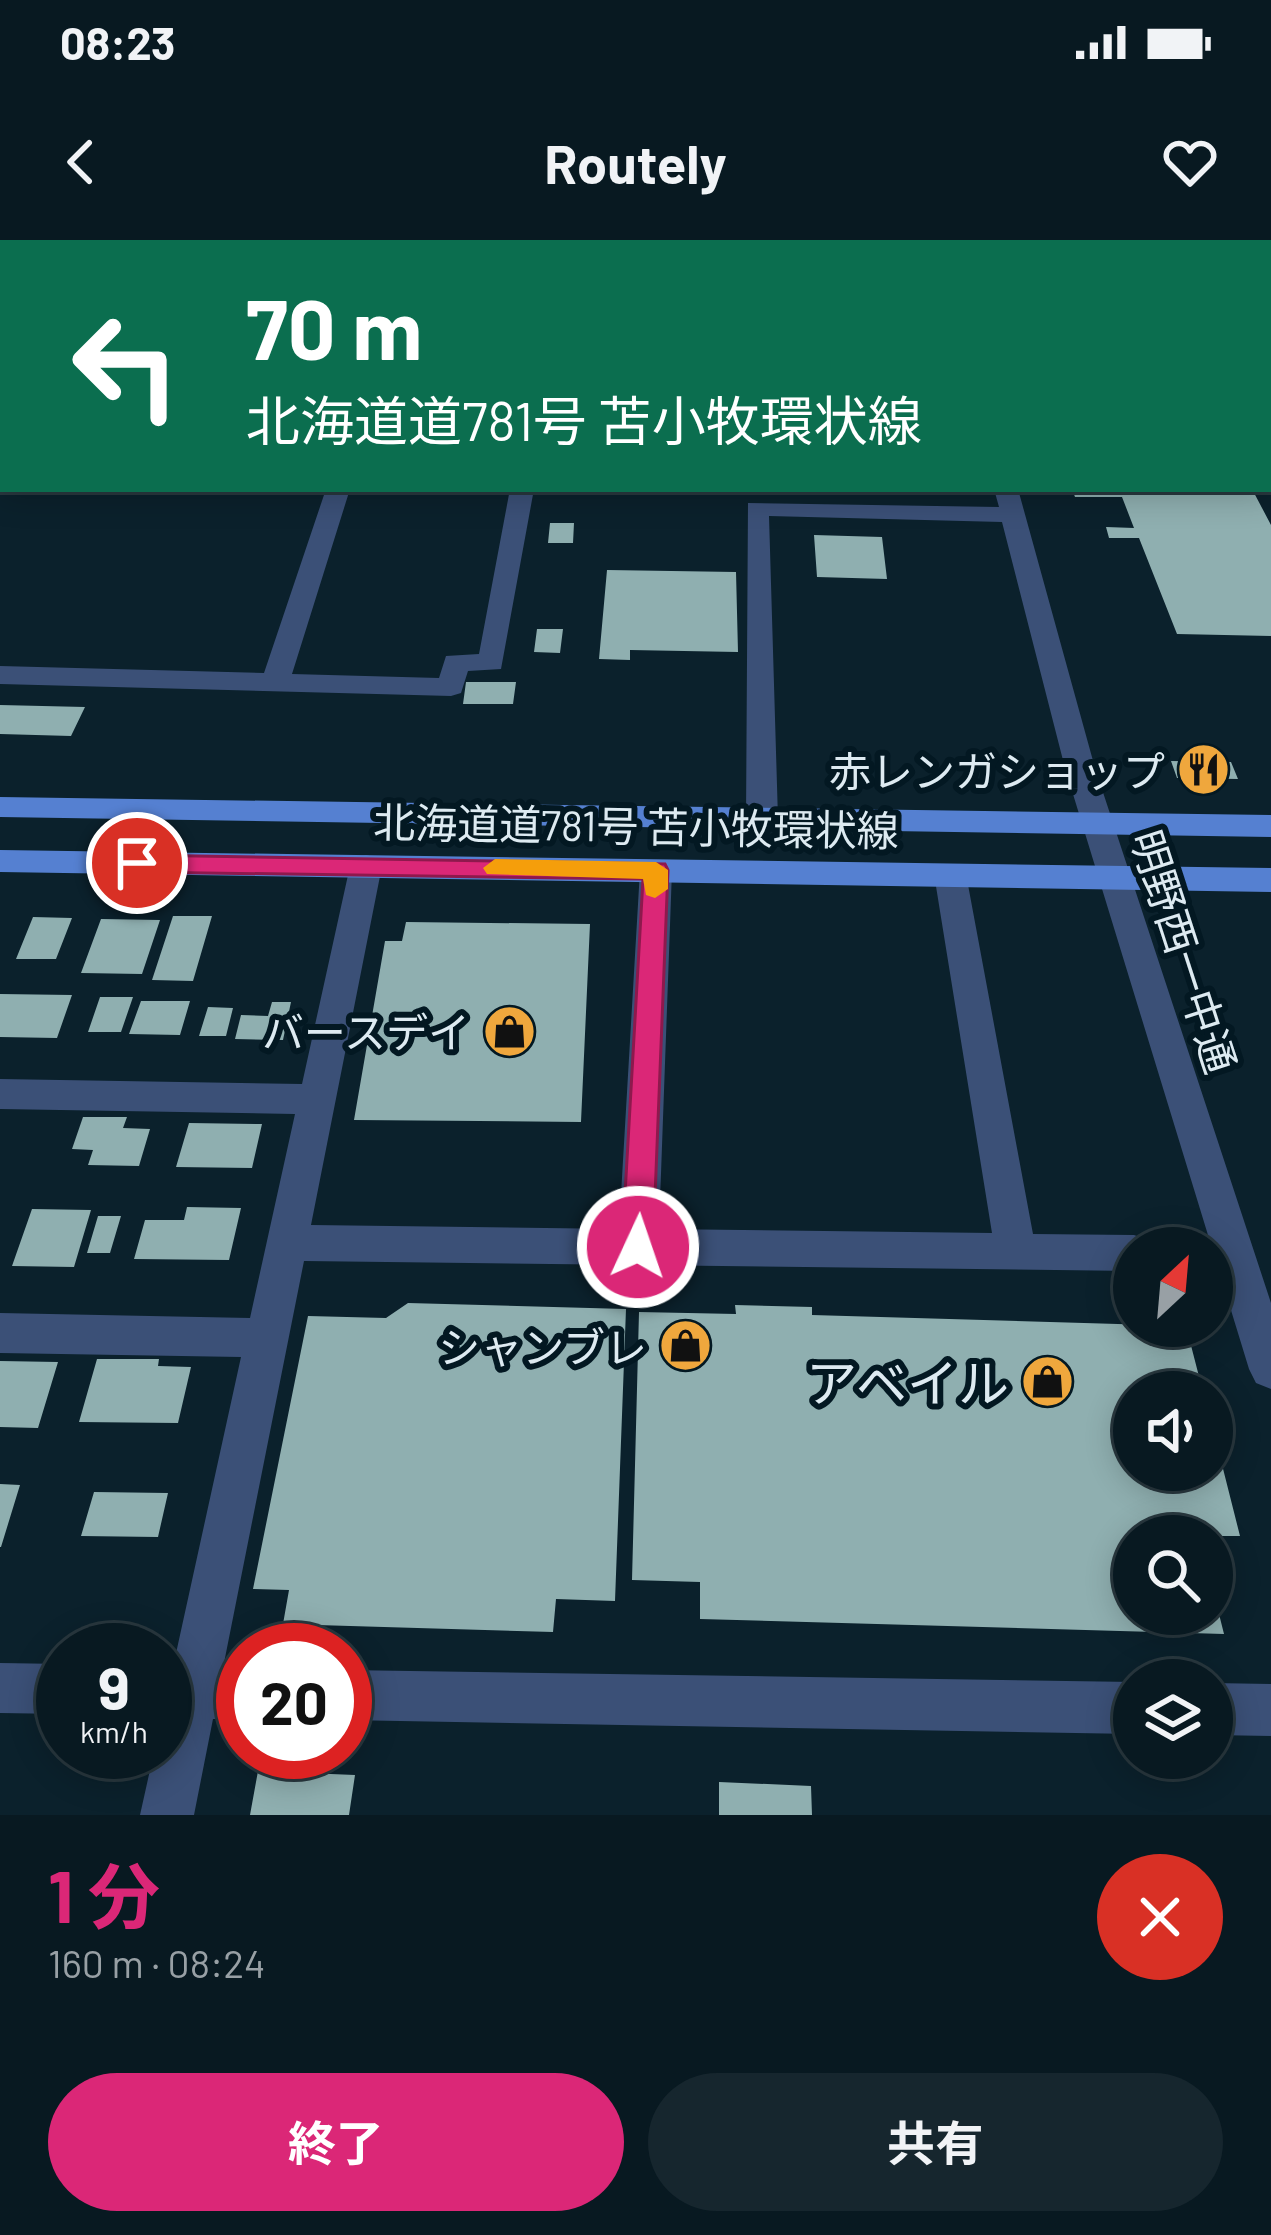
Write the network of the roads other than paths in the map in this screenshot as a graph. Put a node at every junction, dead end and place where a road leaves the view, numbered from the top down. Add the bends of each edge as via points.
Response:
1 (337, 492) edge
2 (521, 492) edge
3 (1010, 502) edge
4 (0, 675) edge
5 (275, 682) junction
6 (0, 807) edge
7 (762, 819) junction
8 (1097, 823) junction
9 (1271, 826) edge
10 (0, 861) edge
11 (366, 866) junction
12 (656, 870) junction
13 (950, 874) junction
14 (1115, 876) junction
15 (1271, 880) edge
16 (0, 1094) edge
17 (317, 1100) junction
18 (1215, 1227) edge
19 (288, 1243) junction
20 (638, 1247) junction
21 (1016, 1252) junction
22 (1113, 1253) edge
23 (1233, 1278) edge
24 (0, 1333) edge
25 (269, 1338) junction
26 (1271, 1369) edge
27 (0, 1688) edge
28 (36, 1689) edge
29 (201, 1693) edge
30 (372, 1695) edge
31 (1113, 1708) edge
32 (1233, 1709) edge
33 (1271, 1710) edge
34 (167, 1815) edge

1 - 5 street
2 - 5 street via 491,663 456,662 451,687
3 - 7 street via 757,508
3 - 8 street, 明野西一中通
4 - 5 street
6 - 7 main road, 北海道道781号 苫小牧環状線
7 - 8 main road, 北海道道781号 苫小牧環状線
8 - 9 main road, 北海道道781号 苫小牧環状線
8 - 14 street, 明野西一中通
10 - 11 main road, 北海道道781号 苫小牧環状線
11 - 12 main road, 北海道道781号 苫小牧環状線
11 - 17 street
12 - 13 main road, 北海道道781号 苫小牧環状線
12 - 20 street
13 - 14 main road, 北海道道781号 苫小牧環状線
13 - 21 street
14 - 15 main road, 北海道道781号 苫小牧環状線
14 - 18 street, 明野西一中通
16 - 17 street
17 - 19 street
19 - 20 street
19 - 25 street
20 - 21 street
21 - 22 street
23 - 26 street, 明野西一中通
24 - 25 street
25 - 29 street
27 - 28 street
29 - 34 street
30 - 31 street
32 - 33 street

